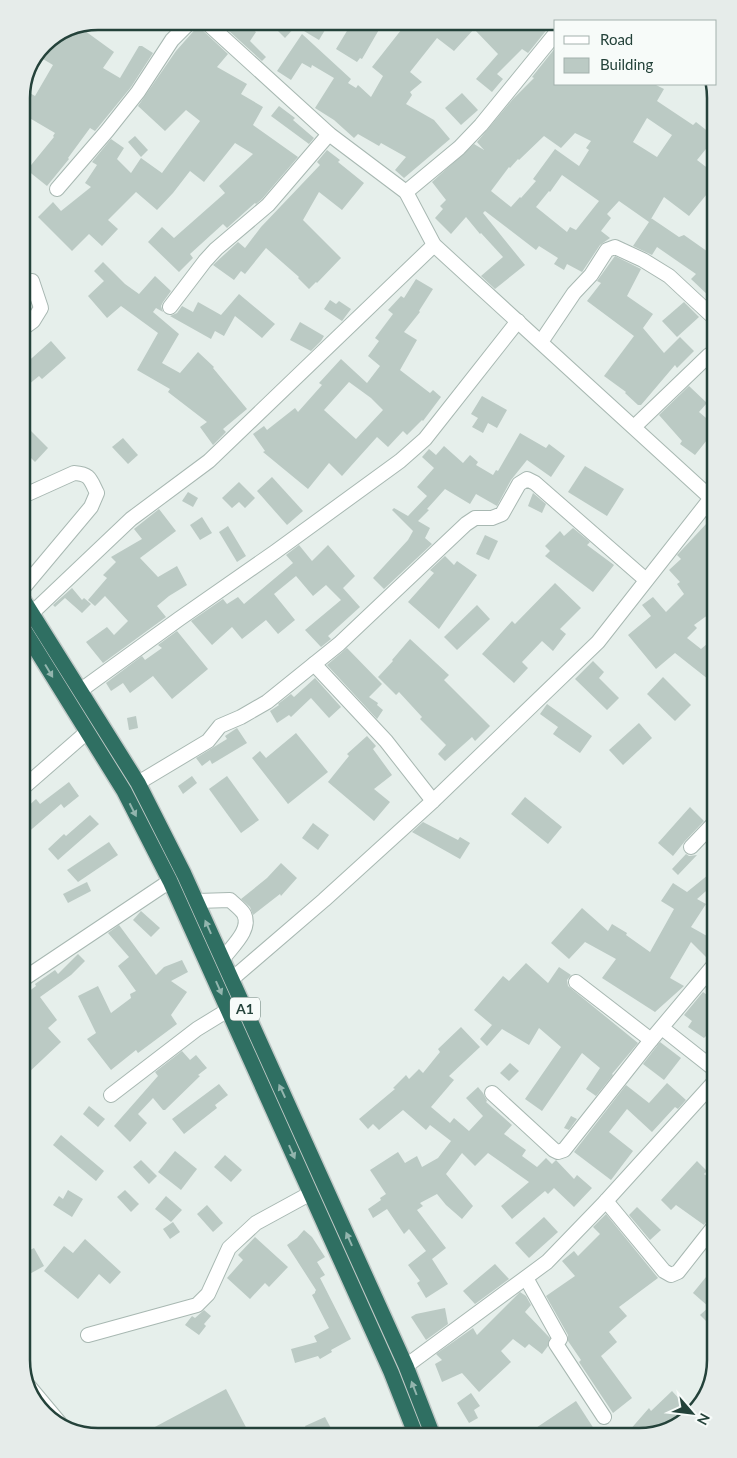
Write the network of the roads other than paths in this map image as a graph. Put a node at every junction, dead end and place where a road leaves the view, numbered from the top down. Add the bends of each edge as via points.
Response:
1 (182, 30) edge
2 (216, 30) edge
3 (554, 35) edge
4 (329, 134) junction
5 (57, 189) dead end
6 (406, 192) junction
7 (434, 245) junction
8 (32, 281) dead end
9 (170, 307) dead end
10 (707, 311) edge
11 (518, 321) junction
12 (30, 323) edge
13 (541, 342) junction
14 (707, 355) edge
15 (634, 427) junction
16 (30, 493) edge
17 (707, 493) edge
18 (707, 504) edge
19 (30, 580) edge
20 (646, 580) junction
21 (30, 605) edge
22 (30, 610) edge
23 (30, 640) edge
24 (314, 664) junction
25 (81, 690) junction
26 (87, 732) junction
27 (30, 782) edge
28 (138, 782) junction
29 (433, 801) junction
30 (707, 830) edge
31 (691, 847) dead end
32 (170, 881) junction
33 (197, 901) junction
34 (222, 959) junction
35 (707, 973) edge
36 (30, 975) edge
37 (232, 979) junction
38 (576, 982) dead end
39 (228, 1010) junction
40 (662, 1028) junction
41 (651, 1040) junction
42 (707, 1063) edge
43 (707, 1089) edge
44 (492, 1093) dead end
45 (111, 1095) dead end
46 (311, 1194) junction
47 (606, 1201) junction
48 (707, 1235) edge
49 (526, 1278) junction
50 (88, 1335) dead end
51 (406, 1366) junction
52 (604, 1417) dead end
53 (413, 1428) edge
54 (430, 1428) edge

1 - 5 street via 138,92
2 - 4 street
3 - 6 street via 481,125
4 - 6 street
4 - 9 street via 268,205 216,248
6 - 7 street
7 - 11 street
7 - 21 street via 209,461 131,519
8 - 12 street via 42,308
10 - 13 street via 669,276 643,260 615,247 609,248
11 - 13 street
11 - 25 street via 425,439 400,461
13 - 15 street
14 - 15 street
15 - 17 street
16 - 19 street via 74,473 90,477 97,492 91,507
18 - 20 street
20 - 24 street via 527,479 520,484 502,514 475,518 466,524
20 - 29 street via 598,642
22 - 25 highway, A1
23 -> 26 highway, A1
24 - 28 street via 266,702 220,726 208,741
24 - 29 street via 386,741
25 - 28 highway, A1
26 - 27 street
26 -> 32 highway, A1 via 124,791
28 - 33 highway, A1
29 - 37 street
30 - 31 street
32 - 36 street
32 -> 39 highway, A1
34 -> 33 highway, A1
33 - 34 street via 230,900 244,914 244,932
34 - 37 highway, A1
35 - 40 street
51 -> 37 highway, A1
38 - 41 street
39 - 45 street
39 -> 46 highway, A1
40 - 41 street
40 - 42 street
41 - 44 street via 564,1150 554,1150
43 - 47 street
46 - 50 street via 256,1224 229,1248 208,1294 197,1305
46 - 53 highway, A1
47 - 48 street via 664,1271 671,1275 678,1272
47 - 49 street via 547,1262
49 - 51 street
49 - 52 street via 560,1339 556,1344
54 -> 51 highway, A1

